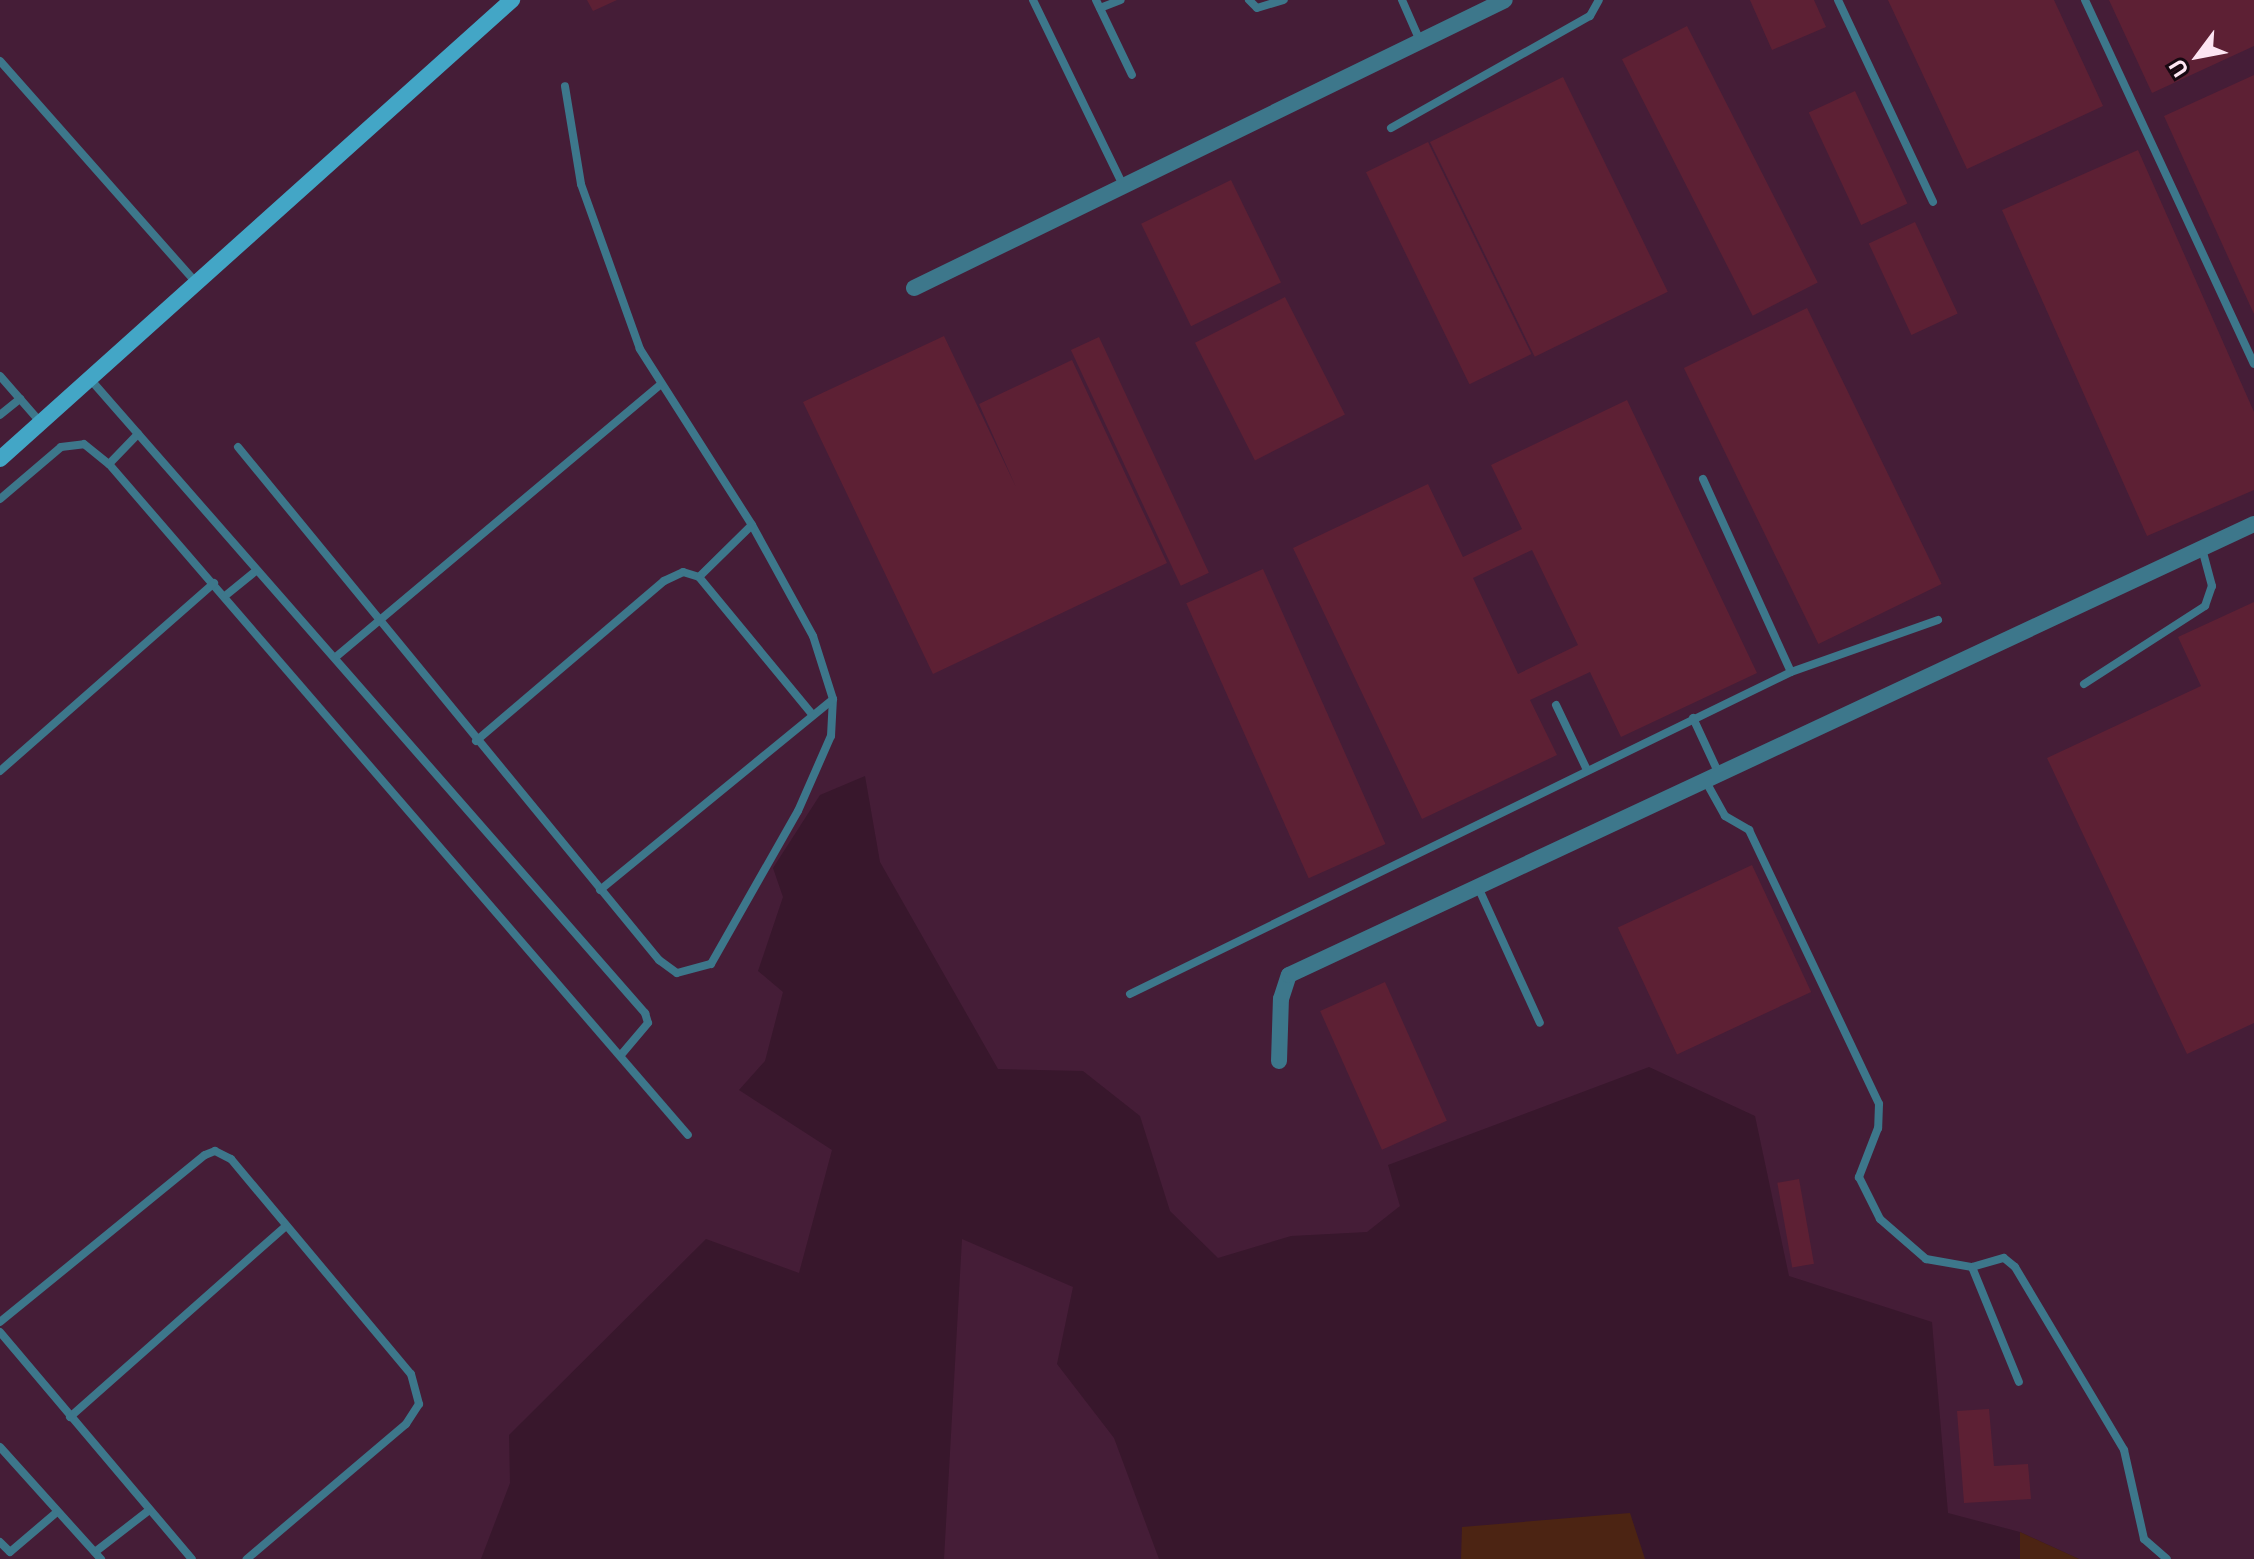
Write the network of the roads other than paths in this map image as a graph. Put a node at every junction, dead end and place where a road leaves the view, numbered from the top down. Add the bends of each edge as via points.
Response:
1 (512, 0) edge
2 (1033, 0) edge
3 (1121, 0) edge
4 (1249, 0) edge
5 (1284, 0) edge
6 (1402, 0) edge
7 (1505, 0) edge
8 (1599, 0) edge
9 (1838, 0) edge
10 (2085, 0) edge
11 (1098, 4) edge
12 (1420, 41) junction
13 (0, 61) edge
14 (1132, 75) dead end
15 (565, 86) dead end
16 (1391, 128) dead end
17 (1122, 183) junction
18 (1933, 202) dead end
19 (194, 280) junction
20 (914, 288) dead end
21 (2254, 364) edge
22 (0, 376) edge
23 (90, 379) junction
24 (659, 386) junction
25 (20, 399) junction
26 (0, 415) edge
27 (41, 423) junction
28 (138, 434) junction
29 (238, 447) dead end
30 (0, 459) edge
31 (109, 464) junction
32 (1703, 479) dead end
33 (0, 499) edge
34 (2254, 524) edge
35 (752, 525) junction
36 (2202, 549) junction
37 (257, 570) junction
38 (699, 577) junction
39 (214, 583) junction
40 (225, 596) junction
41 (1938, 620) dead end
42 (377, 623) junction
43 (337, 656) junction
44 (1791, 672) junction
45 (2084, 684) dead end
46 (833, 699) junction
47 (1556, 705) dead end
48 (812, 714) junction
49 (1693, 718) junction
50 (476, 741) junction
51 (1587, 770) junction
52 (0, 771) edge
53 (1712, 777) junction
54 (1478, 886) junction
55 (600, 890) junction
56 (1130, 994) dead end
57 (1540, 1023) dead end
58 (620, 1056) junction
59 (1279, 1061) dead end
60 (688, 1135) dead end
61 (286, 1226) junction
62 (1972, 1267) junction
63 (0, 1322) edge
64 (0, 1332) edge
65 (2019, 1382) dead end
66 (70, 1417) junction
67 (0, 1447) edge
68 (148, 1511) junction
69 (57, 1512) junction
70 (0, 1542) edge
71 (13, 1556) edge
72 (98, 1556) edge
73 (192, 1559) edge
74 (247, 1559) edge
75 (2167, 1559) edge

1 - 19 street
2 - 17 lane
3 - 11 lane
4 - 5 lane via 1257,8
6 - 12 lane
7 - 12 street
8 - 16 lane via 1590,16
9 - 18 lane
10 - 21 lane
11 - 14 lane
12 - 17 street
13 - 19 lane
15 - 24 lane via 581,184 605,262
17 - 20 street
19 - 23 street
22 - 25 lane
23 - 27 street
23 - 28 lane
24 - 35 lane
24 - 42 lane
25 - 26 lane
25 - 27 lane
27 - 30 street
28 - 31 lane
28 - 37 lane
29 - 42 lane
31 - 33 lane via 84,444 71,443
31 - 39 lane
32 - 44 lane
34 - 36 street
35 - 38 lane
35 - 46 lane via 813,636
36 - 45 lane via 2212,586 2205,606
36 - 53 street
37 - 40 lane
37 - 43 lane
38 - 48 lane
38 - 50 lane via 683,572 664,581
39 - 40 lane
39 - 52 lane
40 - 58 lane
41 - 44 lane
42 - 43 lane
42 - 50 lane
43 - 58 lane via 645,1013 648,1023
44 - 49 lane
46 - 48 lane
46 - 55 lane via 831,736 798,811 711,964 677,973 659,960
47 - 51 lane
48 - 55 lane
49 - 51 lane
49 - 53 lane
50 - 55 lane
51 - 56 lane
53 - 54 street
53 - 62 lane via 1725,816 1749,830 1879,1104 1878,1128 1859,1177 1867,1197 1890,1230 1926,1259
54 - 57 lane
54 - 59 street via 1289,975 1281,999
58 - 60 lane
61 - 63 lane via 231,1159 215,1151
61 - 66 lane
61 - 74 lane via 411,1374 419,1404 406,1424
62 - 65 lane
62 - 75 lane via 2004,1258 2015,1267 2124,1450 2144,1539
64 - 66 lane
66 - 68 lane
67 - 69 lane
68 - 72 lane
68 - 73 lane
69 - 71 lane
69 - 72 lane
70 - 71 lane

